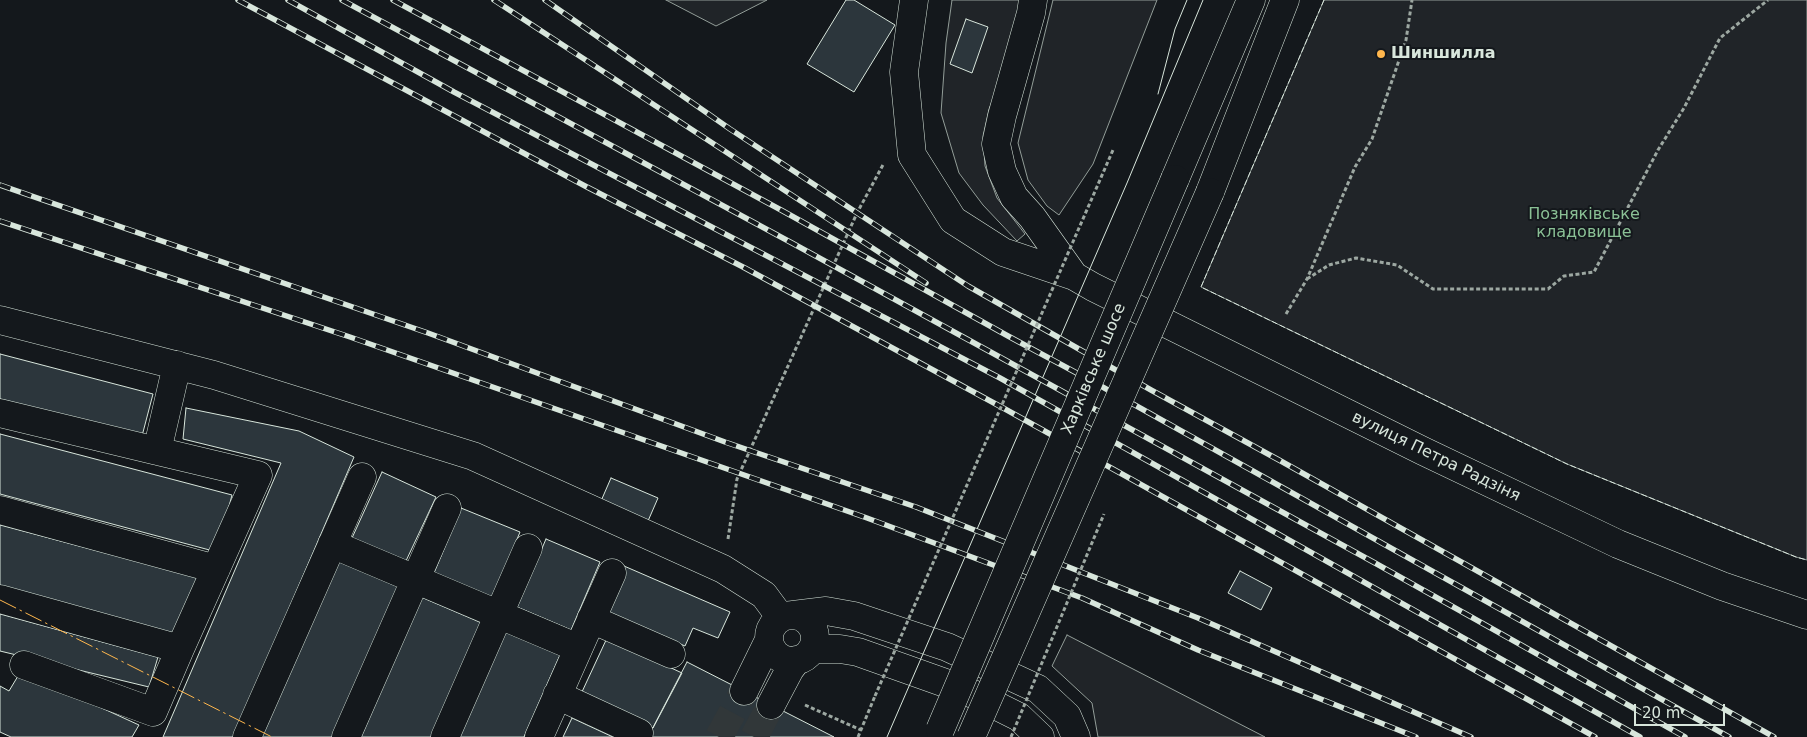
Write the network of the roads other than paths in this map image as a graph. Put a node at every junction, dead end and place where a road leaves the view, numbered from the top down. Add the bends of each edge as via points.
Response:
1 (914, 0) edge
2 (1033, 0) edge
3 (1251, 0) edge
4 (1285, 0) edge
5 (1074, 276) junction
6 (0, 320) edge
7 (177, 365) junction
8 (0, 413) edge
9 (157, 451) junction
10 (362, 477) dead end
11 (447, 508) dead end
12 (0, 510) edge
13 (332, 544) junction
14 (528, 548) dead end
15 (216, 568) junction
16 (612, 573) dead end
17 (0, 599) edge
18 (1807, 615) edge
19 (591, 619) junction
20 (781, 624) junction
21 (578, 648) junction
22 (180, 649) junction
23 (671, 654) dead end
24 (804, 654) junction
25 (24, 665) dead end
26 (744, 691) tunnel mouth
27 (557, 695) junction
28 (771, 705) tunnel mouth
29 (639, 733) dead end
30 (938, 734) edge
31 (247, 737) edge
32 (346, 737) edge
33 (445, 737) edge
34 (539, 737) edge
35 (971, 737) edge
36 (1040, 737) edge
37 (1076, 737) edge

1 - 5 main road, вулиця Петра Радзіня via 904,72 912,155 953,220 1003,252
2 - 5 main road, вулиця Петра Радзіня via 996,144 1002,171 1014,197
3 - 30 main road, Харківське шосе, bridge
4 - 35 main road, bridge via 1210,192
5 - 18 main road, вулиця Петра Радзіня via 1405,442 1618,544 1722,586
6 - 7 main road
7 - 9 main road
7 - 20 main road via 473,456 723,569 764,595
8 - 9 main road
9 - 15 main road via 258,475
10 - 13 main road
11 - 32 main road
12 - 15 main road
13 - 21 main road
13 - 31 main road
14 - 33 main road
15 - 22 main road
16 - 19 main road
17 - 22 main road
19 - 21 main road
19 - 23 main road
20 - 24 main road via 805,620 813,630 814,636
20 - 24 main road via 771,646 778,656 791,661
20 - 26 main road
20 - 37 main road via 826,611 854,616 947,647 1038,689 1068,716
21 - 27 main road
22 - 25 main road via 153,712
24 - 28 main road via 790,669
24 - 36 main road via 840,649 858,652 965,690 1019,717
27 - 29 main road
27 - 34 main road

